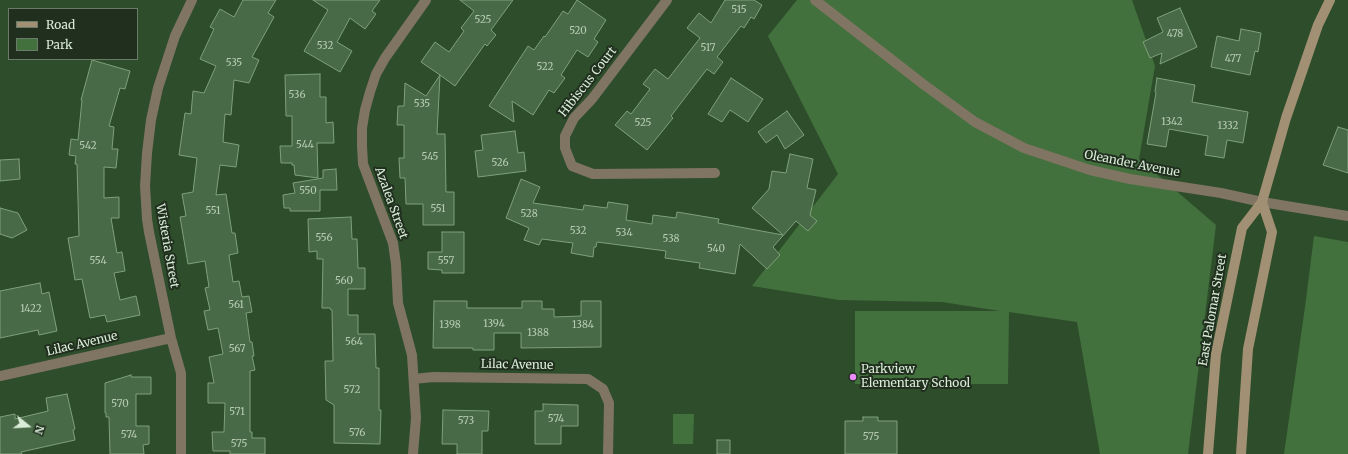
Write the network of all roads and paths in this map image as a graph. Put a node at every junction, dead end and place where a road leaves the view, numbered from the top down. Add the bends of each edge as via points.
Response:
1 (192, 0) edge
2 (426, 0) edge
3 (667, 0) edge
4 (815, 0) edge
5 (1330, 0) edge
6 (715, 173) dead end
7 (1262, 202) junction
8 (1348, 216) edge
9 (171, 338) junction
10 (0, 376) edge
11 (414, 379) junction
12 (182, 454) edge
13 (413, 454) edge
14 (608, 454) edge
15 (1208, 454) edge
16 (1241, 454) edge

1 - 9 street, Wisteria Street via 175,36 158,88 147,153 146,219
2 - 11 street, Azalea Street via 379,69 370,92 362,128 363,164 393,242 398,302 412,355
3 - 6 street, Hibiscus Court via 592,99 574,118 565,136 565,148 572,166 593,174
4 - 7 street, Oleander Avenue via 975,122 1024,148 1090,170
5 - 7 main road, East Palomar Street via 1318,25 1286,118
7 - 8 street, Oleander Avenue
7 - 15 main road, East Palomar Street via 1242,228 1216,354
7 - 16 main road via 1272,232 1248,349
9 - 10 street, Lilac Avenue
9 - 12 street, Wisteria Street via 181,373
11 - 13 street, Azalea Street via 416,418
11 - 14 street, Lilac Avenue via 588,379 603,389 608,403

